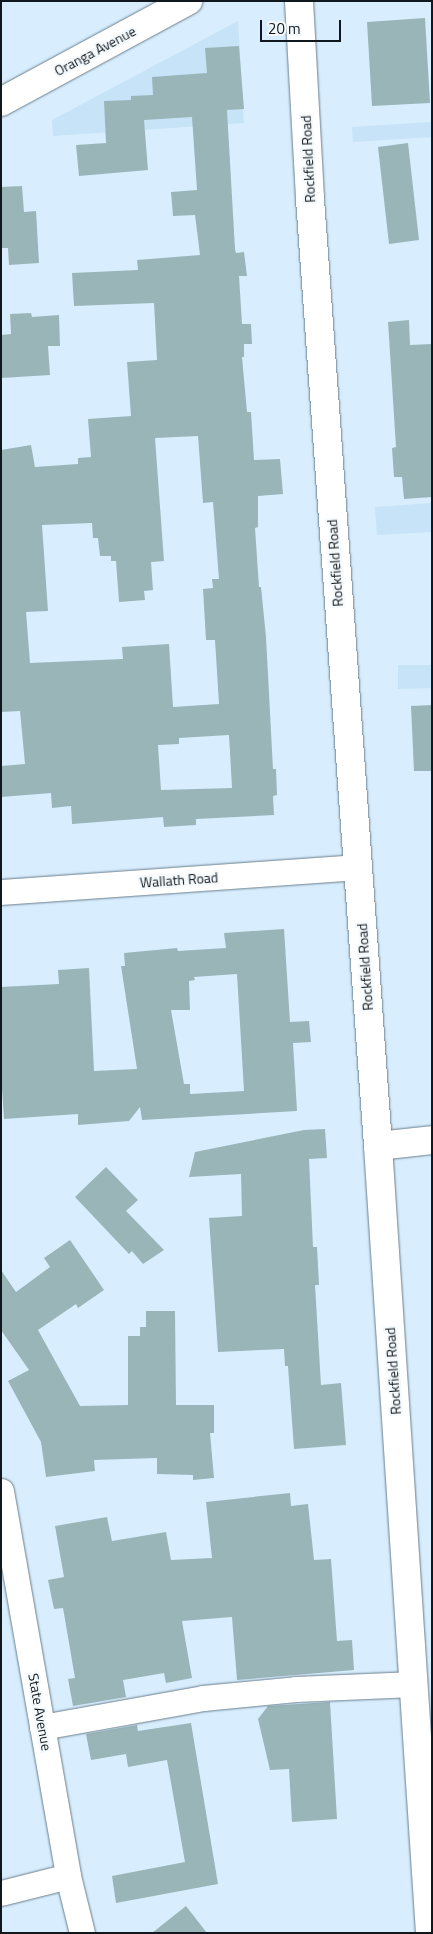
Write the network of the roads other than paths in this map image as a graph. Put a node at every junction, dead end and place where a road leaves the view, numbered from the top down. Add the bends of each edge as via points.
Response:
1 (188, 1) edge
2 (299, 1) edge
3 (1, 102) edge
4 (357, 867) junction
5 (1, 892) edge
6 (432, 1140) edge
7 (378, 1146) junction
8 (1, 1491) edge
9 (414, 1684) junction
10 (42, 1727) junction
11 (68, 1876) junction
12 (1, 1893) edge
13 (82, 1933) edge
14 (430, 1933) edge

1 - 3 main road, Oranga Avenue
2 - 4 main road, Rockfield Road
4 - 5 street, Wallath Road
4 - 7 main road, Rockfield Road
6 - 7 main road
7 - 9 main road, Rockfield Road
8 - 10 street, State Avenue
9 - 10 street via 296,1689 203,1698
9 - 14 main road, Rockfield Road
10 - 11 street, State Avenue
11 - 12 street
11 - 13 street, State Avenue

